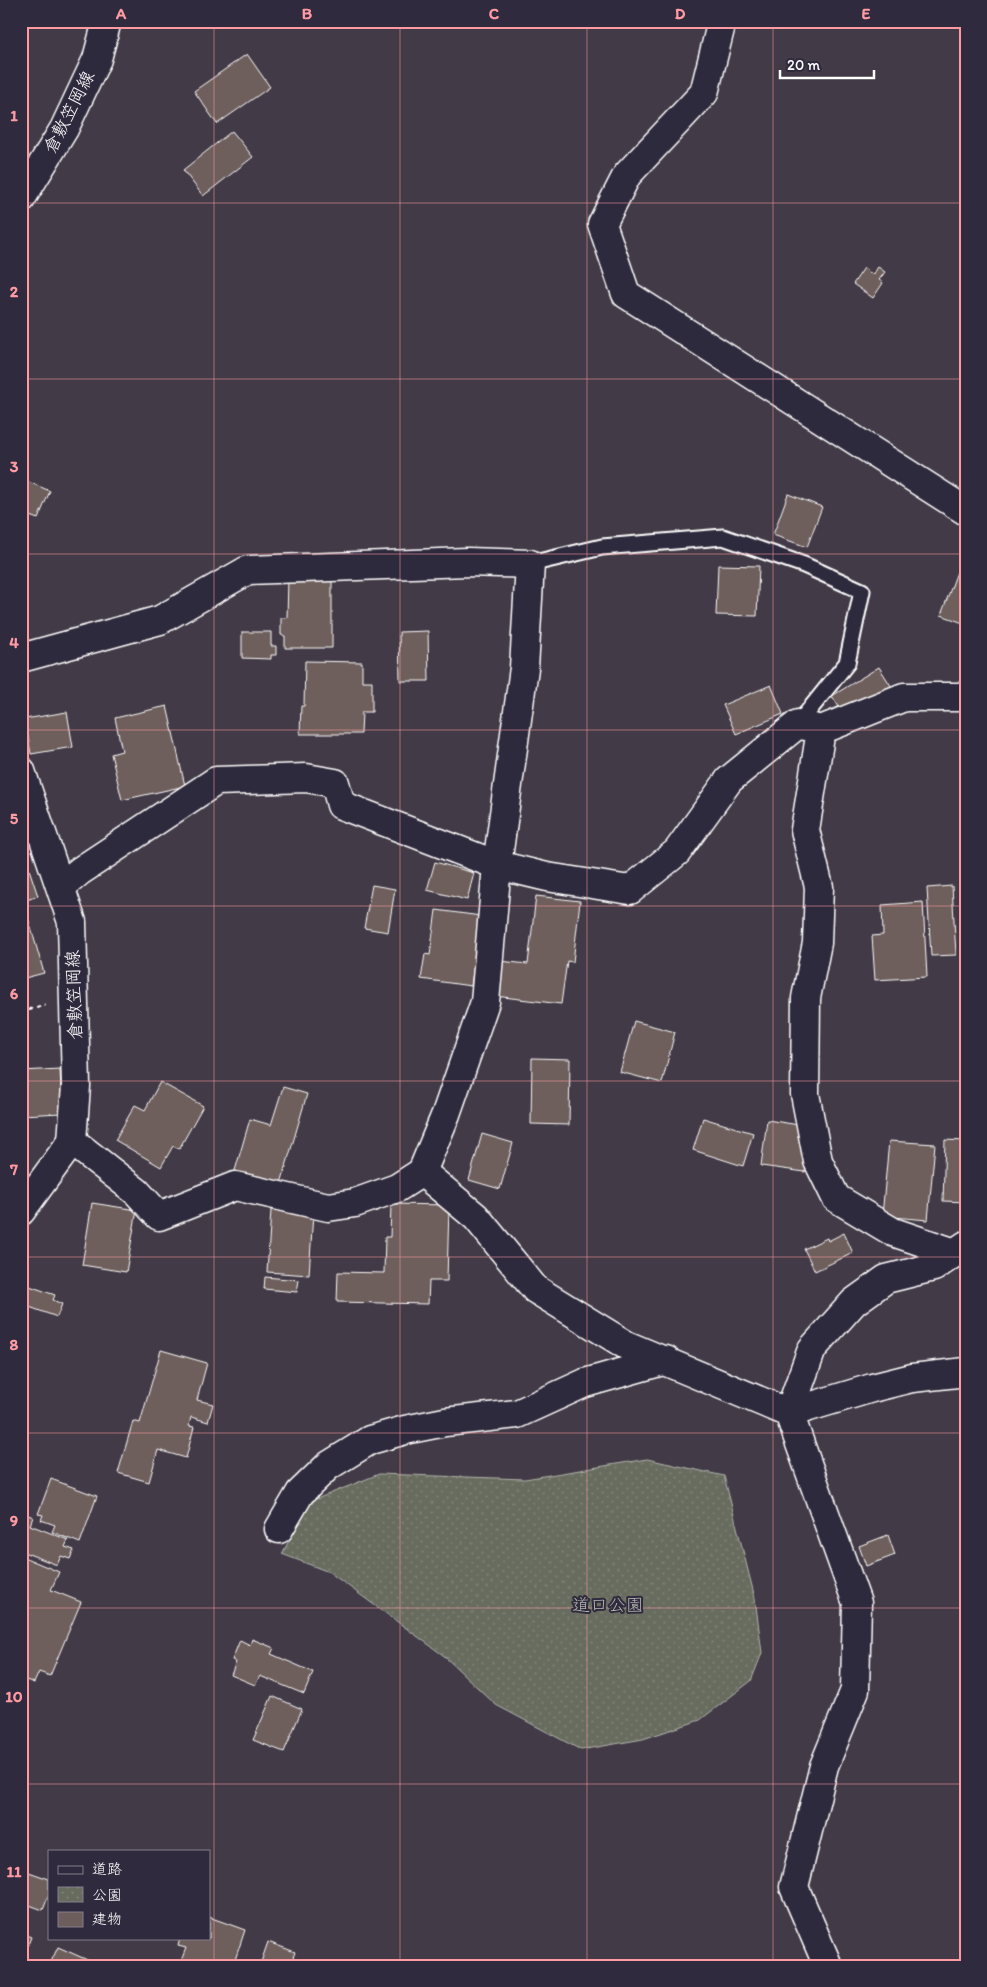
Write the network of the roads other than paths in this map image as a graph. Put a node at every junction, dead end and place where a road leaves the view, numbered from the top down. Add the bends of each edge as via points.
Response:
1 (107, 21) edge
2 (722, 21) edge
3 (21, 199) edge
4 (966, 511) edge
5 (530, 564) junction
6 (21, 658) edge
7 (966, 697) edge
8 (810, 727) junction
9 (21, 771) edge
10 (497, 865) junction
11 (61, 887) junction
12 (72, 1140) junction
13 (422, 1172) junction
14 (21, 1211) edge
15 (960, 1249) edge
16 (666, 1360) junction
17 (966, 1372) edge
18 (789, 1413) junction
19 (279, 1529) dead end
20 (828, 1966) edge

1 - 3 street, 倉敷笠岡線 via 97,59 64,129
2 - 4 street via 704,93 627,175 602,224 626,294
5 - 6 street via 467,562 248,570 160,620
5 - 8 lane via 602,547 723,537 804,565 862,590 847,663
5 - 10 street via 524,668
7 - 8 street via 904,697
8 - 10 street via 729,780 677,852 630,890 547,877
8 - 15 street via 805,830 819,887 817,943 806,998 806,1094 818,1161 836,1198 894,1232
9 - 11 street, 倉敷笠岡線
10 - 11 street via 341,805 335,783 306,778 216,781
10 - 13 street via 485,1002
11 - 12 street, 倉敷笠岡線 via 72,922 76,1086
12 - 13 street via 137,1192 159,1216 235,1186 328,1207 355,1203 397,1188
12 - 14 street
13 - 16 street via 476,1217 535,1289 626,1345
15 - 18 street via 934,1267 886,1279 854,1302 812,1349
16 - 18 street
16 - 19 street via 585,1382 517,1414 445,1422 370,1440 328,1466 300,1493
17 - 18 street via 912,1378
18 - 20 street via 857,1603 855,1690 824,1766 794,1887

